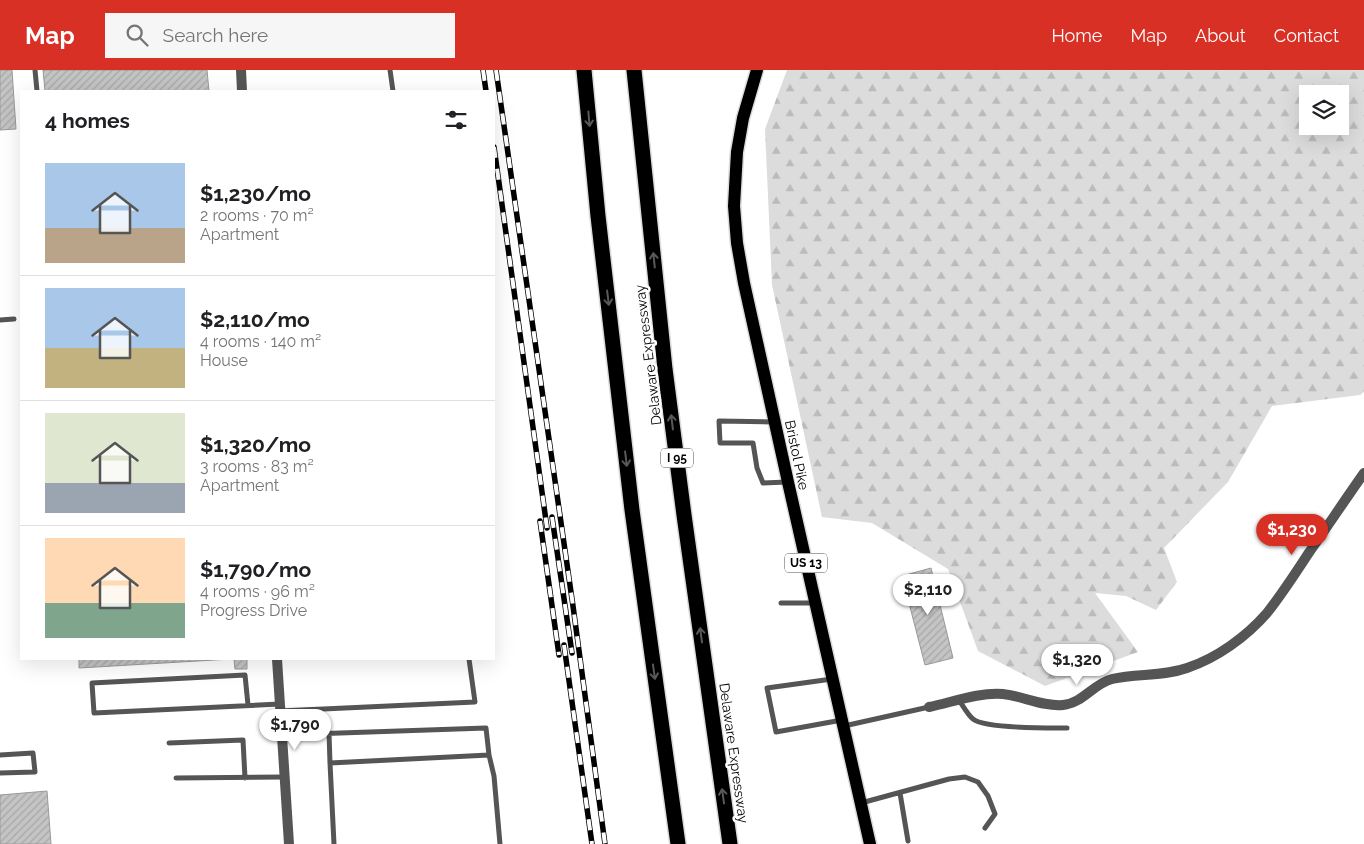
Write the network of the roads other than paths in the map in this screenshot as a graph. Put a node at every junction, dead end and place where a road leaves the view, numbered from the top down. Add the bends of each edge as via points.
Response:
1 (35, 70) edge
2 (241, 70) edge
3 (390, 70) edge
4 (584, 70) edge
5 (634, 70) edge
6 (757, 70) edge
7 (37, 90) edge
8 (242, 90) edge
9 (393, 90) edge
10 (14, 319) dead end
11 (0, 320) edge
12 (775, 422) junction
13 (1364, 473) edge
14 (788, 482) junction
15 (781, 603) dead end
16 (815, 603) junction
17 (277, 660) edge
18 (469, 660) edge
19 (832, 679) junction
20 (959, 700) junction
21 (248, 705) junction
22 (280, 707) junction
23 (929, 707) joint
24 (842, 723) junction
25 (1067, 728) dead end
26 (329, 733) junction
27 (282, 734) junction
28 (169, 743) dead end
29 (489, 754) junction
30 (0, 755) edge
31 (330, 764) junction
32 (0, 774) edge
33 (285, 777) junction
34 (176, 778) dead end
35 (245, 778) junction
36 (900, 793) junction
37 (860, 804) junction
38 (985, 828) dead end
39 (908, 842) dead end
40 (289, 844) edge
41 (334, 844) edge
42 (500, 844) edge
43 (678, 844) edge
44 (730, 844) edge
45 (870, 844) edge

1 - 7 lane
2 - 8 street
3 - 9 lane
4 -> 43 highway via 632,510
44 -> 5 highway, Delaware Expressway / I 95 via 665,369
6 - 12 main road, Bristol Pike / US 13 via 737,152 735,225 744,283
10 - 11 lane
12 - 14 main road, Bristol Pike / US 13
12 - 14 lane via 719,421 720,443 753,443 762,483
13 - 20 street via 1265,614 1237,640 1208,659 1174,672 1113,679 1069,704 1052,705 1002,694
14 - 16 main road, Bristol Pike / US 13
15 - 16 lane
16 - 19 main road, Bristol Pike / US 13
17 - 22 street
18 - 22 lane via 475,702
19 - 24 main road, Bristol Pike / US 13
19 - 24 lane via 767,688 776,732
20 - 23 street
20 - 25 lane via 973,719 981,724
21 - 21 lane via 94,713 92,682 245,675
21 - 22 lane
22 - 27 street
23 - 24 lane
24 - 37 main road, Bristol Pike / US 13
26 - 27 lane
26 - 29 lane via 486,728
26 - 31 lane
27 - 33 street
28 - 35 lane via 243,740
29 - 31 lane
29 - 42 lane
30 - 32 lane via 33,753 34,772
31 - 41 lane
33 - 35 lane
33 - 40 street
34 - 35 lane
36 - 37 lane
36 - 38 lane via 949,779 965,777 978,782 995,814
36 - 39 lane
37 - 45 main road, Bristol Pike / US 13

